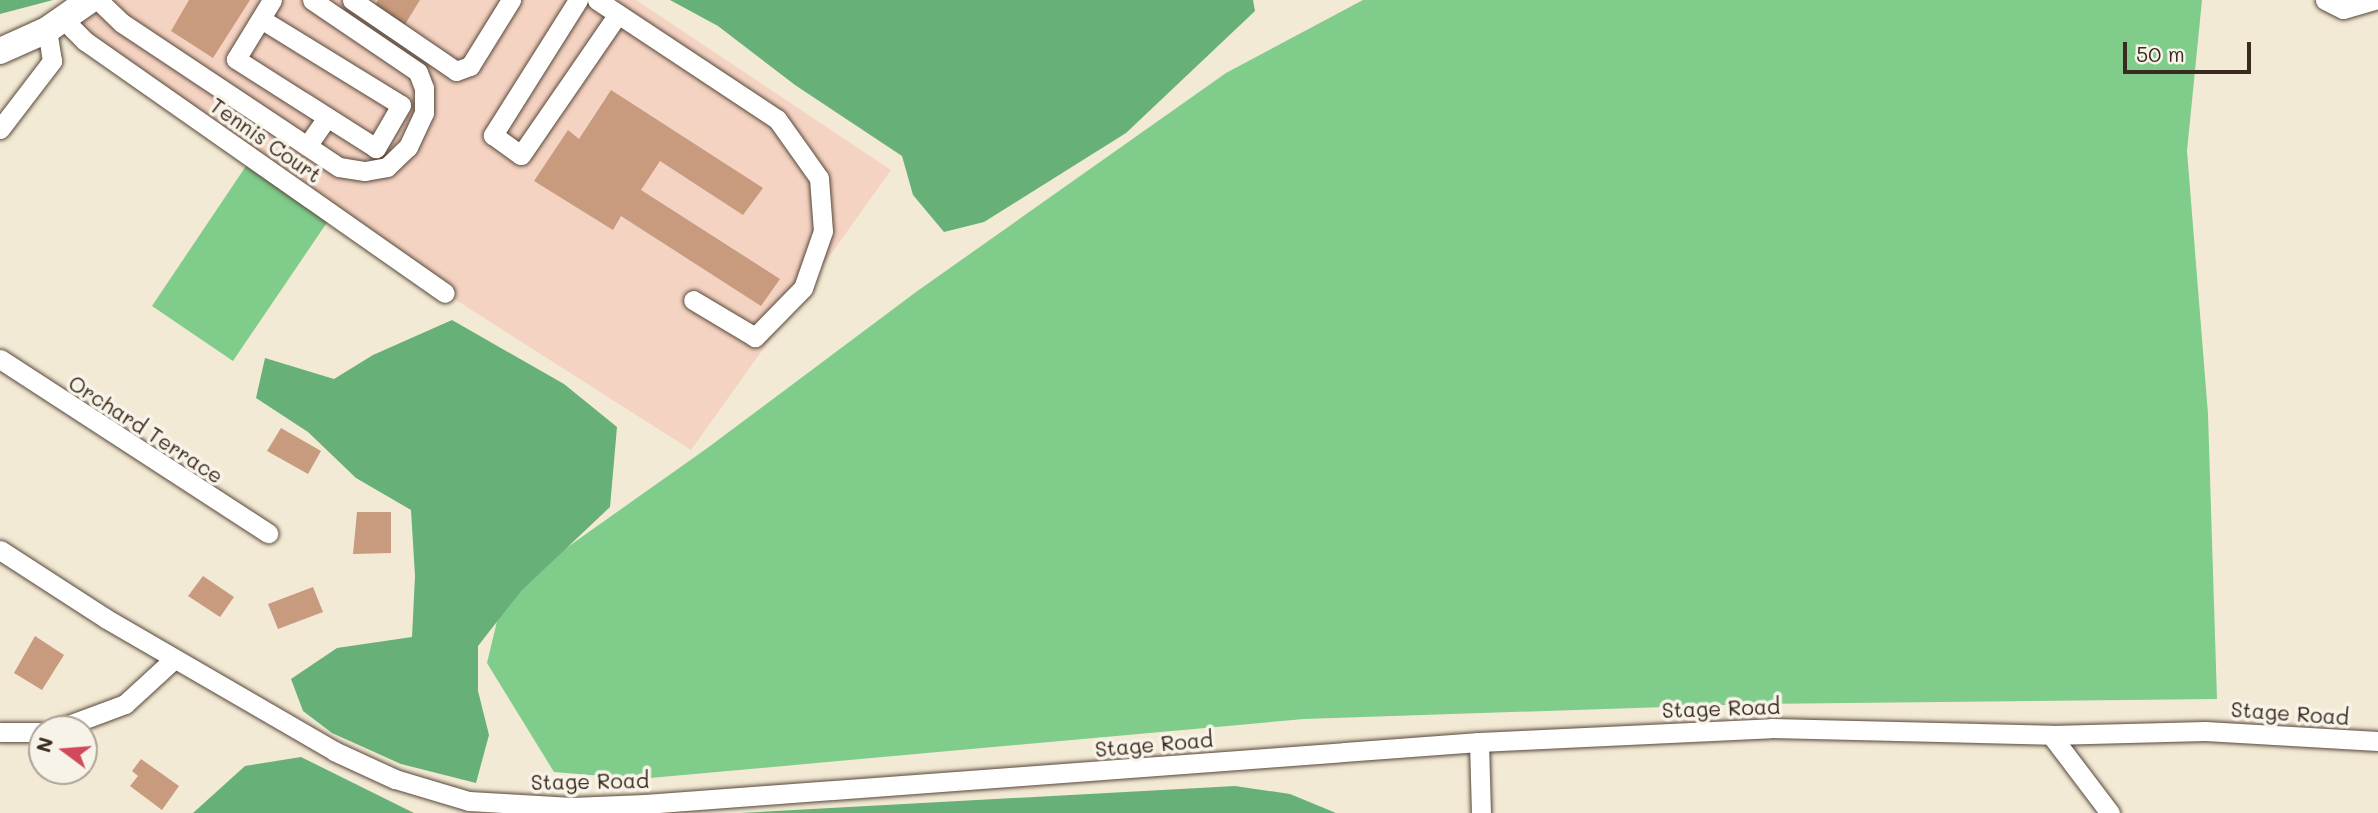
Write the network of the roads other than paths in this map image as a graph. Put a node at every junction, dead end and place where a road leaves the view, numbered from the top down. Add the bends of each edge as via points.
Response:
1 (90, 0) edge
2 (98, 0) edge
3 (272, 0) edge
4 (312, 0) edge
5 (352, 0) edge
6 (511, 0) edge
7 (578, 0) edge
8 (597, 0) edge
9 (2325, 0) edge
10 (2375, 0) edge
11 (618, 14) junction
12 (261, 19) junction
13 (56, 25) junction
14 (0, 51) edge
15 (327, 117) junction
16 (0, 129) edge
17 (307, 146) junction
18 (444, 293) dead end
19 (693, 300) dead end
20 (0, 359) edge
21 (268, 533) dead end
22 (0, 550) edge
23 (174, 659) junction
24 (96, 715) edge
25 (0, 732) edge
26 (28, 732) edge
27 (2051, 735) junction
28 (2378, 741) edge
29 (1479, 742) junction
30 (468, 807) edge
31 (1481, 813) edge
32 (2110, 813) edge

1 - 13 main road
2 - 17 street via 122,23
3 - 12 street
4 - 17 street via 418,72 424,88 424,113 408,147 387,167 365,171 339,167
5 - 6 street via 456,71 470,66
7 - 11 street via 494,135 521,155
8 - 11 street
9 - 10 street via 2343,9
11 - 19 street via 777,118 819,178 822,231 803,288 755,337
12 - 15 street via 236,59
12 - 15 street via 401,105 376,148
13 - 14 main road
13 - 16 street via 52,61
13 - 18 street, Tennis Court
15 - 17 street
20 - 21 street, Orchard Terrace
22 - 23 street, Stage Road
23 - 24 street via 125,704
23 - 30 street, Stage Road via 334,751
25 - 26 street
27 - 28 street, Stage Road via 2206,731
27 - 29 street, Stage Road via 1771,728
27 - 32 street
29 - 30 street, Stage Road via 645,804
29 - 31 street

